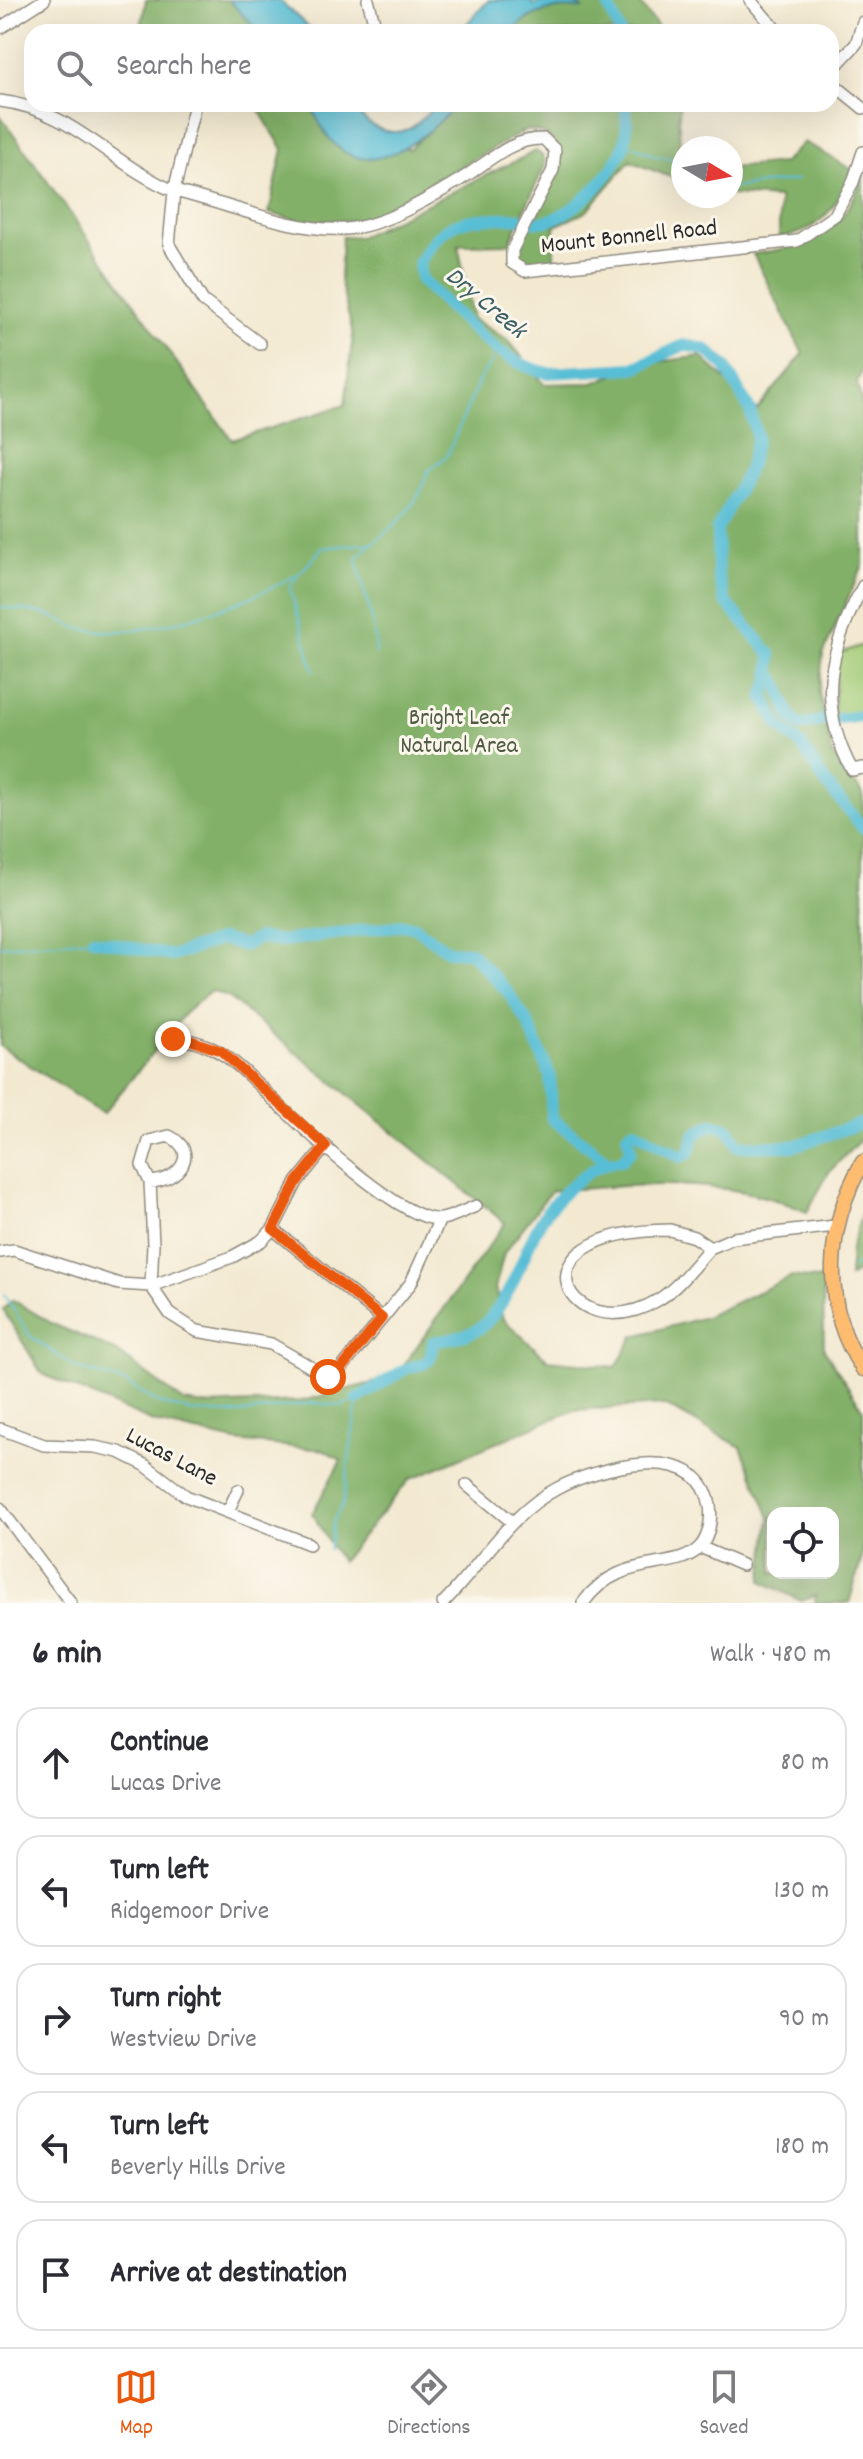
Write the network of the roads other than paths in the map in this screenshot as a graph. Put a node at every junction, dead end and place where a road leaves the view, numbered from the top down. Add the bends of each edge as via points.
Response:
1 (44, 0) edge
2 (368, 0) edge
3 (750, 0) edge
4 (374, 22) dead end
5 (863, 22) edge
6 (771, 24) edge
7 (0, 28) edge
8 (839, 62) edge
9 (839, 88) edge
10 (0, 101) edge
11 (24, 106) edge
12 (863, 108) edge
13 (45, 112) edge
14 (193, 112) edge
15 (863, 152) edge
16 (174, 191) junction
17 (260, 344) dead end
18 (863, 586) edge
19 (858, 769) edge
20 (173, 1039) dead end
21 (326, 1146) junction
22 (863, 1162) edge
23 (150, 1182) junction
24 (476, 1206) dead end
25 (440, 1219) junction
26 (835, 1226) junction
27 (273, 1229) junction
28 (710, 1248) junction
29 (0, 1252) edge
30 (151, 1286) junction
31 (382, 1318) junction
32 (863, 1369) edge
33 (0, 1421) edge
34 (1, 1429) edge
35 (0, 1442) edge
36 (467, 1485) dead end
37 (238, 1490) dead end
38 (0, 1508) edge
39 (228, 1511) junction
40 (511, 1521) junction
41 (309, 1544) dead end
42 (700, 1547) junction
43 (742, 1565) dead end
44 (71, 1603) edge
45 (443, 1603) edge
46 (583, 1603) edge

1 - 7 street
2 - 4 street
3 - 6 street
5 - 8 street via 856,44
9 - 12 street
10 - 11 street, Mount Bonnell Road
13 - 16 street, Mount Bonnell Road
14 - 16 street
15 - 16 street, Mount Bonnell Road via 835,215 812,233 785,243 525,271 515,267 511,257 555,160 555,150 544,139 514,145 456,182 366,225 346,229 290,224
16 - 17 street via 169,245 203,301
18 - 19 street via 839,635 830,682 842,751
20 - 21 street via 221,1051
21 - 25 street via 392,1202
21 - 27 street via 297,1182
22 - 26 main road
23 - 23 street via 174,1177 181,1169 183,1148 178,1140 169,1136 149,1141 142,1165
23 - 30 street
24 - 25 street
25 - 31 street via 422,1265
26 - 28 street via 733,1238
26 - 32 main road via 835,1296
27 - 30 street via 247,1250
27 - 31 street
28 - 28 street via 670,1230 621,1232 584,1248 565,1276 572,1296 590,1310 621,1313 659,1299
29 - 30 street via 14,1250 119,1284
30 - 31 street via 184,1325 271,1344 328,1377 341,1369
33 - 34 street
34 - 35 street
34 - 39 street, Lucas Lane via 44,1445 119,1452 186,1496
36 - 40 street
37 - 39 street
38 - 44 street
39 - 41 street, Lucas Lane
40 - 42 street via 578,1479 628,1466 668,1465 693,1478 708,1498 710,1522
40 - 45 street via 471,1576
42 - 43 street
42 - 46 street via 618,1572

